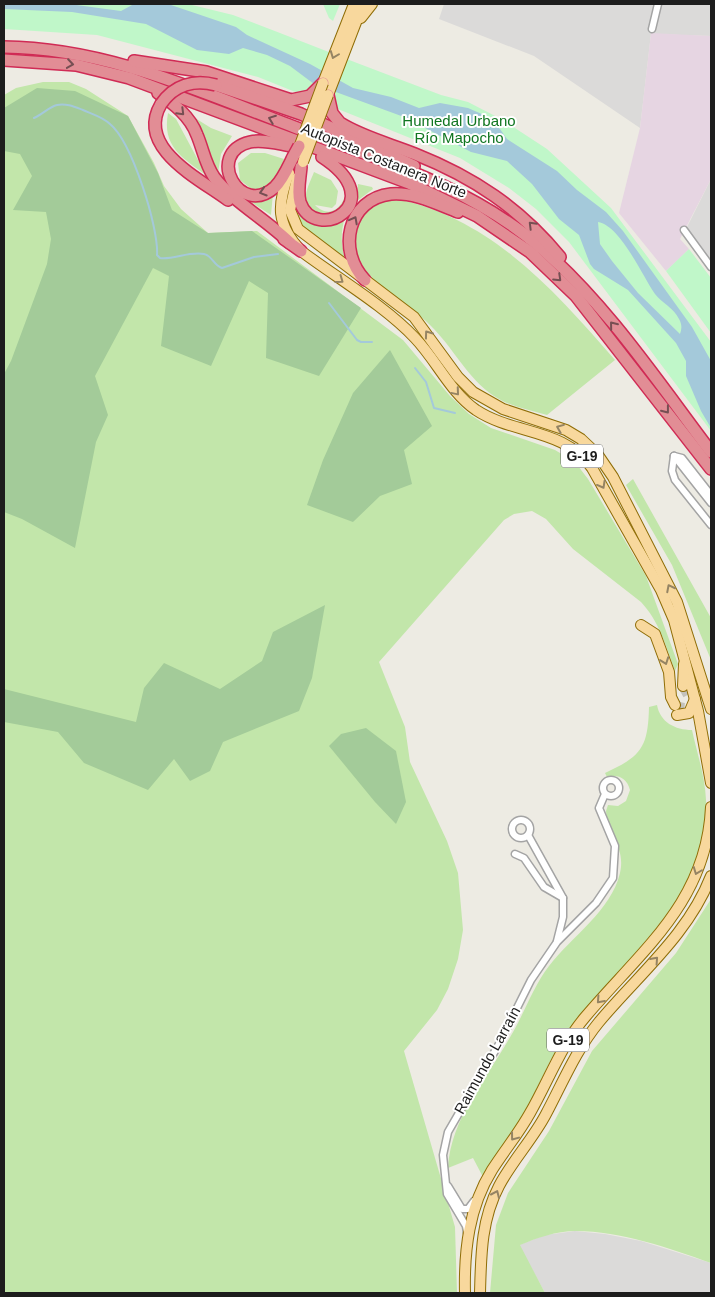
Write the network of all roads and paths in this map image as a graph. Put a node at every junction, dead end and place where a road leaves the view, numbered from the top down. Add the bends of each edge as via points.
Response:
1 (354, 4) edge
2 (363, 4) edge
3 (372, 4) edge
4 (658, 4) edge
5 (351, 28) junction
6 (652, 29) dead end
7 (4, 47) edge
8 (106, 59) junction
9 (4, 60) edge
10 (142, 82) junction
11 (323, 84) junction
12 (176, 94) junction
13 (328, 95) junction
14 (312, 124) junction
15 (297, 156) junction
16 (322, 157) junction
17 (450, 200) junction
18 (494, 226) junction
19 (684, 230) dead end
20 (523, 233) junction
21 (290, 243) junction
22 (301, 251) junction
23 (711, 267) edge
24 (365, 280) junction
25 (585, 290) junction
26 (711, 452) edge
27 (674, 456) junction
28 (711, 469) edge
29 (711, 495) edge
30 (711, 502) edge
31 (711, 525) edge
32 (641, 625) dead end
33 (689, 652) junction
34 (710, 684) edge
35 (683, 686) dead end
36 (695, 698) junction
37 (675, 705) dead end
38 (711, 708) edge
39 (701, 724) junction
40 (711, 783) edge
41 (605, 794) dead end
42 (711, 807) edge
43 (528, 835) dead end
44 (515, 854) dead end
45 (711, 876) edge
46 (563, 898) junction
47 (557, 942) junction
48 (448, 1186) junction
49 (481, 1192) junction
50 (457, 1204) junction
51 (472, 1216) junction
52 (468, 1240) junction
53 (480, 1292) edge
54 (465, 1293) edge

1 - 5 main road
2 - 5 main road
3 - 5 main road
4 - 6 street
5 -> 11 main road
5 - 13 main road
7 - 8 highway, Autopista Costanera Norte via 55,50
8 - 11 highway via 192,69 287,100 310,96
20 -> 8 highway, Autopista Costanera Norte via 484,207 442,186 186,86
9 -> 10 highway, Autopista Costanera Norte via 76,65
10 - 12 highway, Autopista Costanera Norte
10 -> 21 highway via 188,119 207,165 219,182
11 - 14 main road, bridge
12 - 15 highway
12 - 17 highway, Autopista Costanera Norte
13 - 14 main road, bridge
25 -> 13 highway via 538,231 499,198 450,169 338,121
14 - 15 main road, G-19, bridge
14 - 15 main road, G-19, bridge
15 -> 15 highway via 278,184 263,194 243,193 228,174 232,154 247,143 260,142
15 - 16 highway
15 - 16 highway via 303,207 308,214 319,219 337,218 348,208 351,188 340,170
15 - 22 main road, G-19 via 281,195 280,210 285,228
15 - 24 main road, G-19 via 290,210 298,230
16 - 17 highway
17 - 18 highway, Autopista Costanera Norte
24 -> 18 highway via 351,260 349,233 361,209 380,196 412,195
18 -> 28 highway, Autopista Costanera Norte via 530,252 576,296
19 - 23 street
20 - 21 highway, bridge via 499,208 468,190 307,117 216,85 191,83 172,92 161,104 155,125 166,152
20 - 25 highway, Autopista Costanera Norte
21 - 22 highway
22 -> 33 main road, G-19 via 406,329 457,393 474,408 493,420 564,442 583,457 661,590
33 -> 24 main road, G-19 via 672,592 613,477 598,455 566,430 503,409 473,392 458,377 421,324
26 -> 25 highway, Autopista Costanera Norte
27 - 29 street via 682,458
27 - 30 street
27 - 31 street via 672,471 675,480
32 -> 37 main road via 655,634 669,672 670,697
33 - 34 main road
33 - 35 main road
33 - 36 main road, G-19
33 - 38 main road, G-19
36 - 39 main road, G-19
36 - 39 main road via 690,712 677,716
39 - 40 main road, G-19
41 - 47 street, Raimundo Larraín via 599,808 615,846 613,878 596,903
42 -> 49 main road, G-19 via 702,859 680,907 656,939 570,1036 528,1118
43 - 46 street
44 - 46 street via 524,858 544,887
53 -> 45 main road, G-19 via 484,1230 499,1186 538,1129 569,1066 589,1035 678,935
46 - 47 street, Raimundo Larraín via 563,917
47 - 48 street, Raimundo Larraín via 530,980 499,1044 448,1132 443,1155
48 - 50 street, Raimundo Larraín
48 - 52 street, Raimundo Larraín via 450,1200 466,1226
49 - 50 street via 468,1209 463,1210
49 - 51 main road, G-19
50 - 51 street, Raimundo Larraín via 460,1210
51 - 52 main road, G-19
51 - 53 main road via 480,1226 475,1265
52 - 54 main road, G-19

